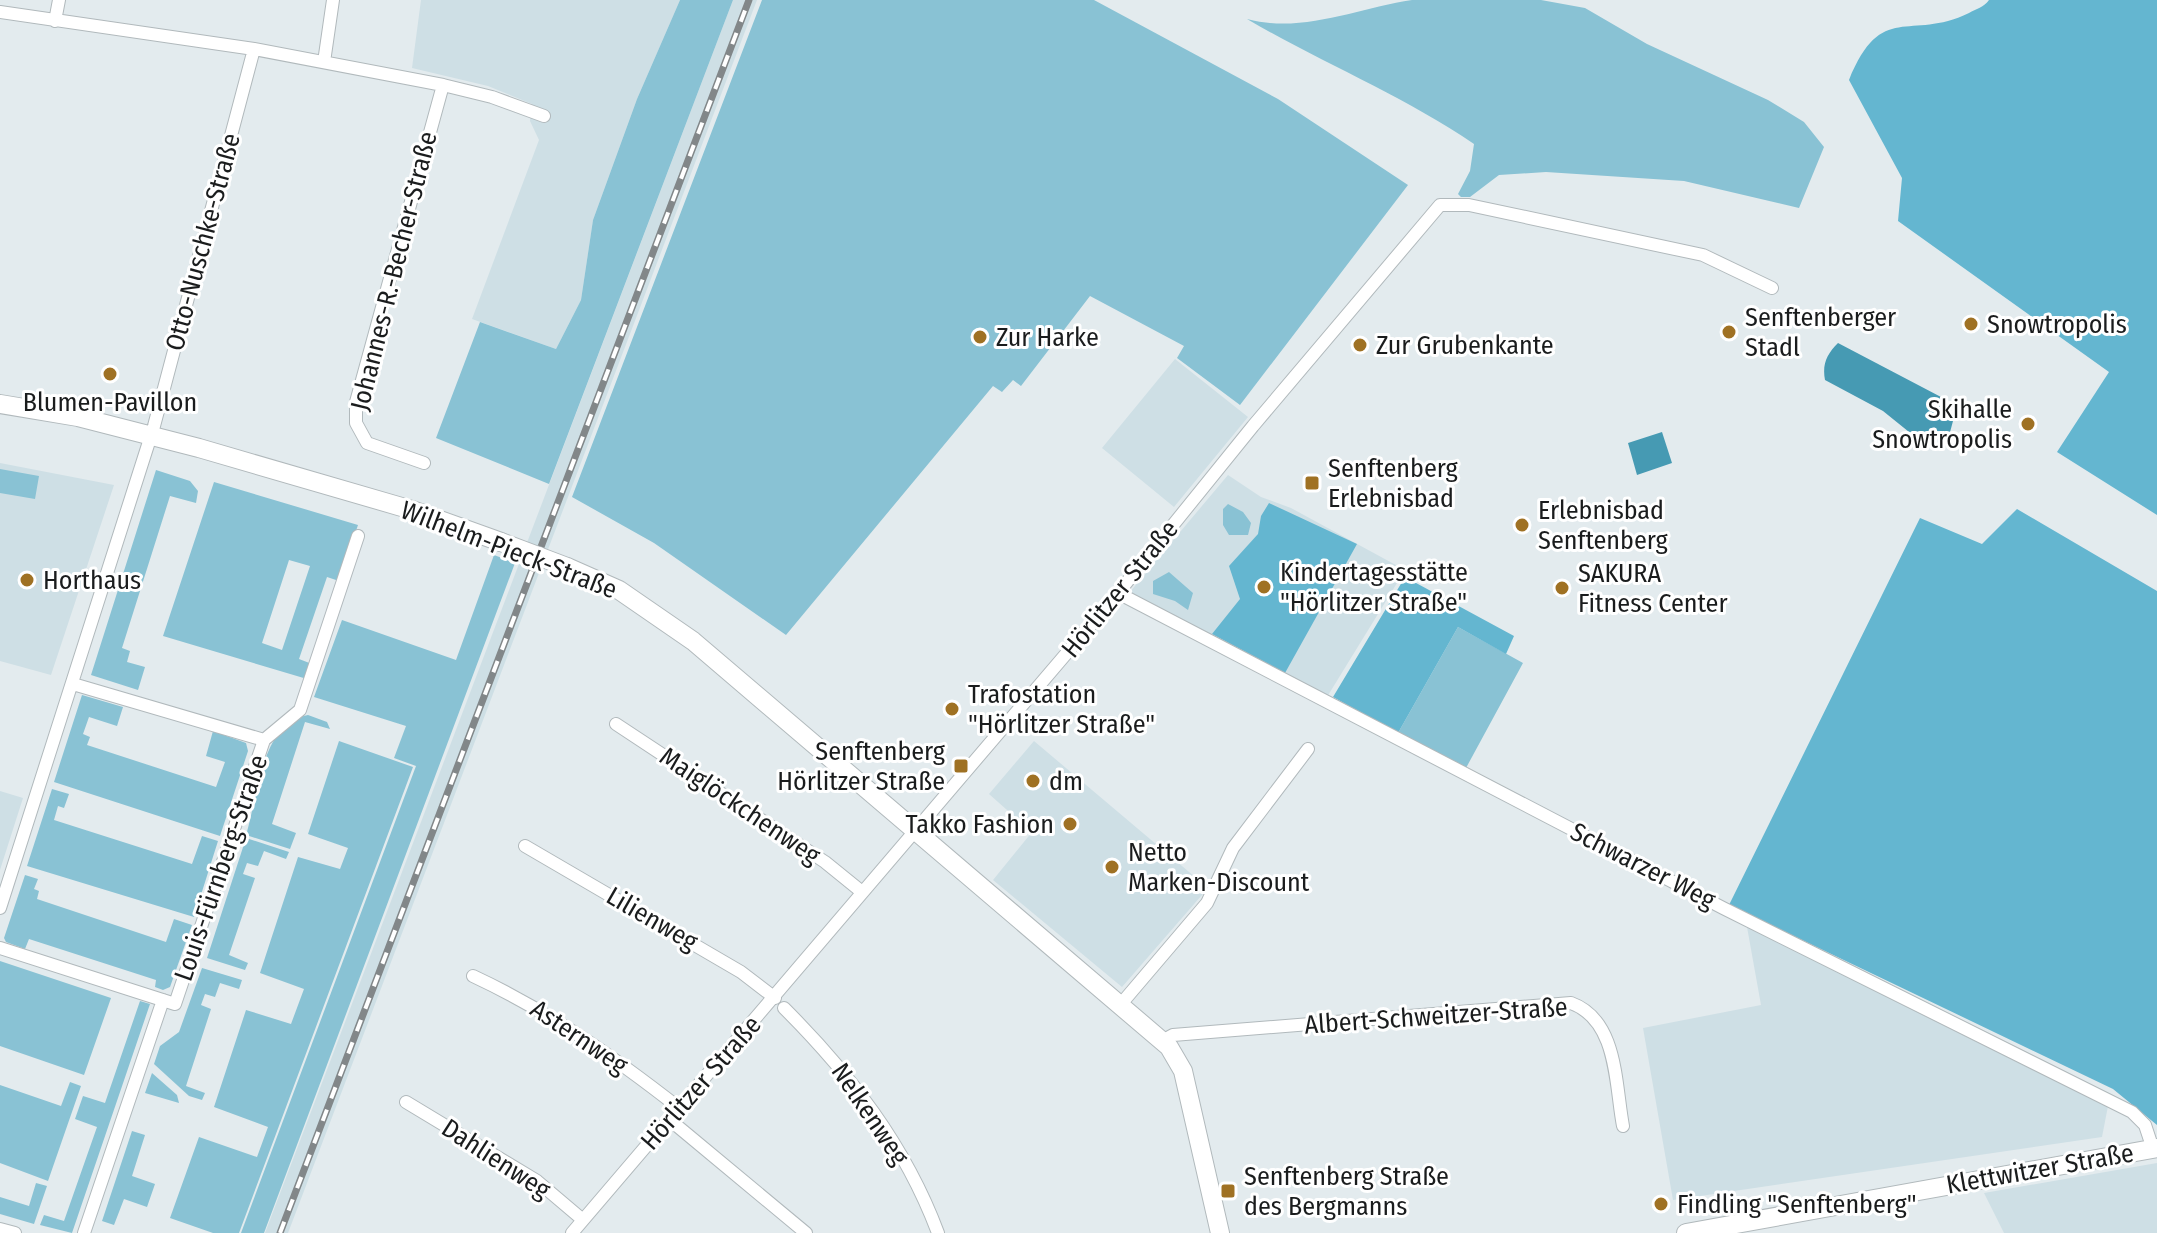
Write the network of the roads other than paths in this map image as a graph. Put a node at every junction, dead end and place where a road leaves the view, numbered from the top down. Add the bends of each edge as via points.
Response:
1 (59, 0) edge
2 (333, 0) edge
3 (0, 12) edge
4 (55, 21) junction
5 (254, 49) junction
6 (324, 62) junction
7 (443, 85) junction
8 (544, 116) dead end
9 (1772, 288) dead end
10 (0, 394) edge
11 (0, 404) edge
12 (78, 417) junction
13 (151, 435) junction
14 (424, 463) dead end
15 (358, 536) dead end
16 (1118, 593) junction
17 (73, 684) junction
18 (616, 724) dead end
19 (264, 740) junction
20 (1308, 749) dead end
21 (917, 830) junction
22 (525, 846) dead end
23 (862, 892) junction
24 (0, 908) edge
25 (0, 948) edge
26 (473, 976) dead end
27 (169, 1002) junction
28 (780, 1003) junction
29 (1121, 1004) junction
30 (1162, 1041) junction
31 (406, 1102) dead end
32 (679, 1108) junction
33 (670, 1120) junction
34 (1623, 1126) dead end
35 (2155, 1149) edge
36 (583, 1220) junction
37 (0, 1229) edge
38 (573, 1232) edge
39 (15, 1233) edge
40 (84, 1233) edge
41 (806, 1233) edge
42 (938, 1233) edge
43 (1220, 1233) edge
44 (1686, 1233) edge

1 - 4 street
2 - 6 street
3 - 4 street
4 - 5 street
5 - 6 street
5 - 13 street, Otto-Nuschke-Straße
6 - 7 street
7 - 8 street
7 - 14 street, Johannes-R.-Becher-Straße via 356,402 356,423 367,443
9 - 16 street, Hörlitzer Straße via 1703,255 1469,205 1440,205
10 - 12 main road, Wilhelm-Pieck-Straße via 62,407
11 - 12 main road, Wilhelm-Pieck-Straße
12 - 13 main road, Wilhelm-Pieck-Straße
13 - 17 street, Otto-Nuschke-Straße
13 - 21 main road, Wilhelm-Pieck-Straße, bridge via 412,510 619,590 693,641
15 - 19 street via 300,710
16 - 21 street, Hörlitzer Straße
16 - 35 street, Schwarzer Weg via 1723,908 2132,1112
17 - 19 street, Louis-Fürnberg-Straße
17 - 24 street, Otto-Nuschke-Straße
18 - 23 street, Maiglöckchenweg
19 - 27 street, Louis-Fürnberg-Straße
20 - 29 street via 1233,848 1207,903
21 - 23 street, Hörlitzer Straße
21 - 29 main road, Wilhelm-Pieck-Straße
22 - 28 street, Lilienweg via 741,972
23 - 28 street, Hörlitzer Straße
25 - 27 street
26 - 32 street, Asternweg via 525,1000 611,1055
27 - 40 street, Louis-Fürnberg-Straße
28 - 32 street, Hörlitzer Straße
28 - 42 street, Nelkenweg via 872,1106
29 - 30 main road, Wilhelm-Pieck-Straße
30 - 34 street, Albert-Schweitzer-Straße via 1173,1035 1571,1003 1585,1008 1607,1037
30 - 43 main road, Wilhelm-Pieck-Straße via 1183,1071
31 - 36 street, Dahlienweg via 537,1181
32 - 33 street, Hörlitzer Straße
33 - 36 street, Hörlitzer Straße
33 - 41 street
35 - 44 main road, Klettwitzer Straße
36 - 38 street, Hörlitzer Straße
37 - 39 street

